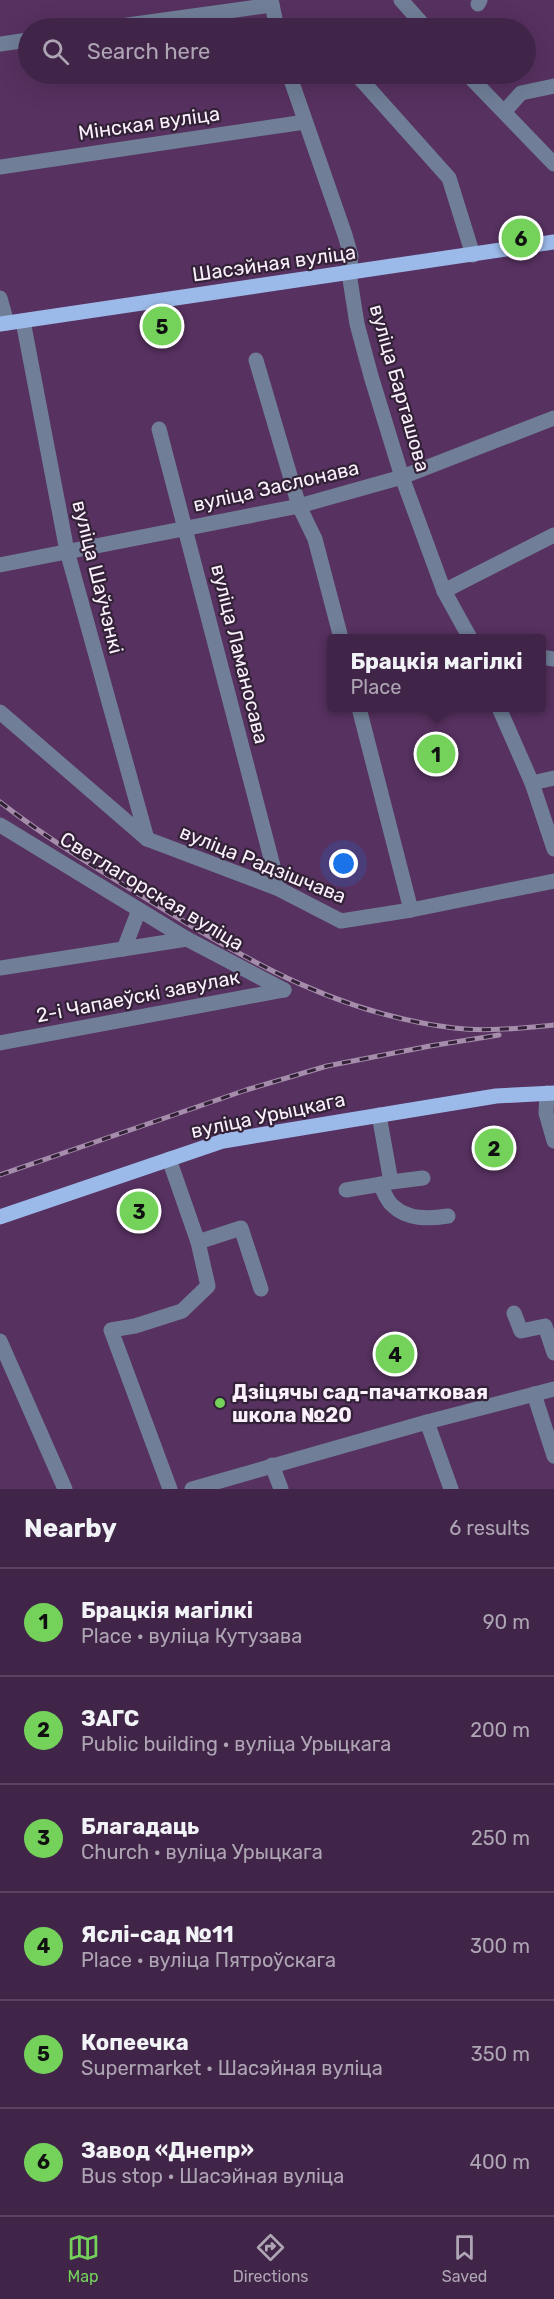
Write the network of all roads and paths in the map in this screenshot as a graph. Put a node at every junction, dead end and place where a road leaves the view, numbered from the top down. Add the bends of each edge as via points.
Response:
1 (400, 0) edge
2 (271, 3) edge
3 (172, 18) edge
4 (275, 18) edge
5 (417, 18) edge
6 (18, 41) edge
7 (0, 44) edge
8 (292, 84) edge
9 (365, 84) edge
10 (477, 84) edge
11 (554, 86) edge
12 (504, 112) junction
13 (305, 122) junction
14 (552, 157) edge
15 (0, 167) edge
16 (554, 242) edge
17 (473, 255) junction
18 (349, 273) junction
19 (0, 298) edge
20 (23, 321) junction
21 (3, 324) edge
22 (256, 360) dead end
23 (554, 418) edge
24 (159, 429) dead end
25 (402, 477) junction
26 (299, 506) junction
27 (186, 529) junction
28 (554, 535) edge
29 (67, 551) junction
30 (0, 565) edge
31 (444, 591) junction
32 (340, 634) edge
33 (468, 634) edge
34 (0, 712) edge
35 (360, 712) edge
36 (501, 712) edge
37 (554, 778) edge
38 (532, 783) junction
39 (0, 825) edge
40 (147, 839) junction
41 (554, 849) edge
42 (554, 881) edge
43 (279, 889) junction
44 (139, 910) junction
45 (411, 910) junction
46 (187, 939) junction
47 (124, 949) junction
48 (0, 968) edge
49 (284, 990) joint
50 (0, 1043) edge
51 (550, 1093) edge
52 (379, 1114) junction
53 (554, 1141) edge
54 (169, 1159) junction
55 (423, 1178) dead end
56 (385, 1183) junction
57 (346, 1190) dead end
58 (448, 1216) dead end
59 (0, 1217) edge
60 (198, 1242) junction
61 (261, 1289) dead end
62 (513, 1313) dead end
63 (0, 1341) edge
64 (554, 1353) edge
65 (554, 1389) edge
66 (534, 1394) junction
67 (427, 1422) junction
68 (554, 1456) edge
69 (272, 1466) junction
70 (65, 1489) edge
71 (170, 1489) edge
72 (192, 1489) edge
73 (281, 1489) edge
74 (451, 1489) edge

1 - 5 street
2 - 3 street
2 - 4 street
6 - 7 street
8 - 13 street, вуліца Барташова
9 - 17 street via 449,178
10 - 12 street
11 - 12 street via 521,93
12 - 14 street
13 - 15 street, Мінская вуліца
13 - 18 street, вуліца Барташова via 345,235 351,256
16 - 17 main road, Шасэйная вуліца
17 - 18 main road, Шасэйная вуліца
18 - 20 main road, Шасэйная вуліца
18 - 25 street, вуліца Барташова via 357,324
19 - 21 street
20 - 21 main road, Шасэйная вуліца
20 - 29 street, вуліца Шаўчэнкі
22 - 26 street
23 - 25 street, вуліца Заслонава
24 - 27 street, вуліца Ламаносава
25 - 26 street, вуліца Заслонава
25 - 31 street, вуліца Барташова
26 - 27 street, вуліца Заслонава
26 - 32 street via 315,539
27 - 29 street, вуліца Заслонава
27 - 43 street, вуліца Ламаносава
28 - 31 street
29 - 30 street, вуліца Заслонава
29 - 40 street, вуліца Шаўчэнкі
31 - 33 street, вуліца Барташова
34 - 40 street, вуліца Радзішчава
35 - 45 street
36 - 38 street
37 - 38 street
38 - 41 street
39 - 44 street, Светлагорская вуліца
40 - 43 street, вуліца Радзішчава
42 - 45 street, вуліца Радзішчава
43 - 45 street, вуліца Радзішчава via 341,921
44 - 46 street, Светлагорская вуліца
44 - 47 street
46 - 47 street
46 - 49 street, Светлагорская вуліца
47 - 48 street
49 - 50 street, 2-і Чапаеўскі завулак
51 - 52 main road, вуліца Урыцкага via 496,1096
51 - 53 street via 546,1113
52 - 54 main road, вуліца Урыцкага via 223,1142
52 - 56 street
54 - 59 main road, вуліца Урыцкага
54 - 60 street
55 - 56 street
56 - 57 street
56 - 58 street via 392,1205 417,1218
60 - 61 street via 241,1228
60 - 71 street via 208,1286 182,1311 111,1330
62 - 64 street via 521,1331 545,1326
63 - 70 street
65 - 66 street
66 - 67 street
66 - 68 street
67 - 69 street
67 - 74 street
69 - 72 street
69 - 73 street

